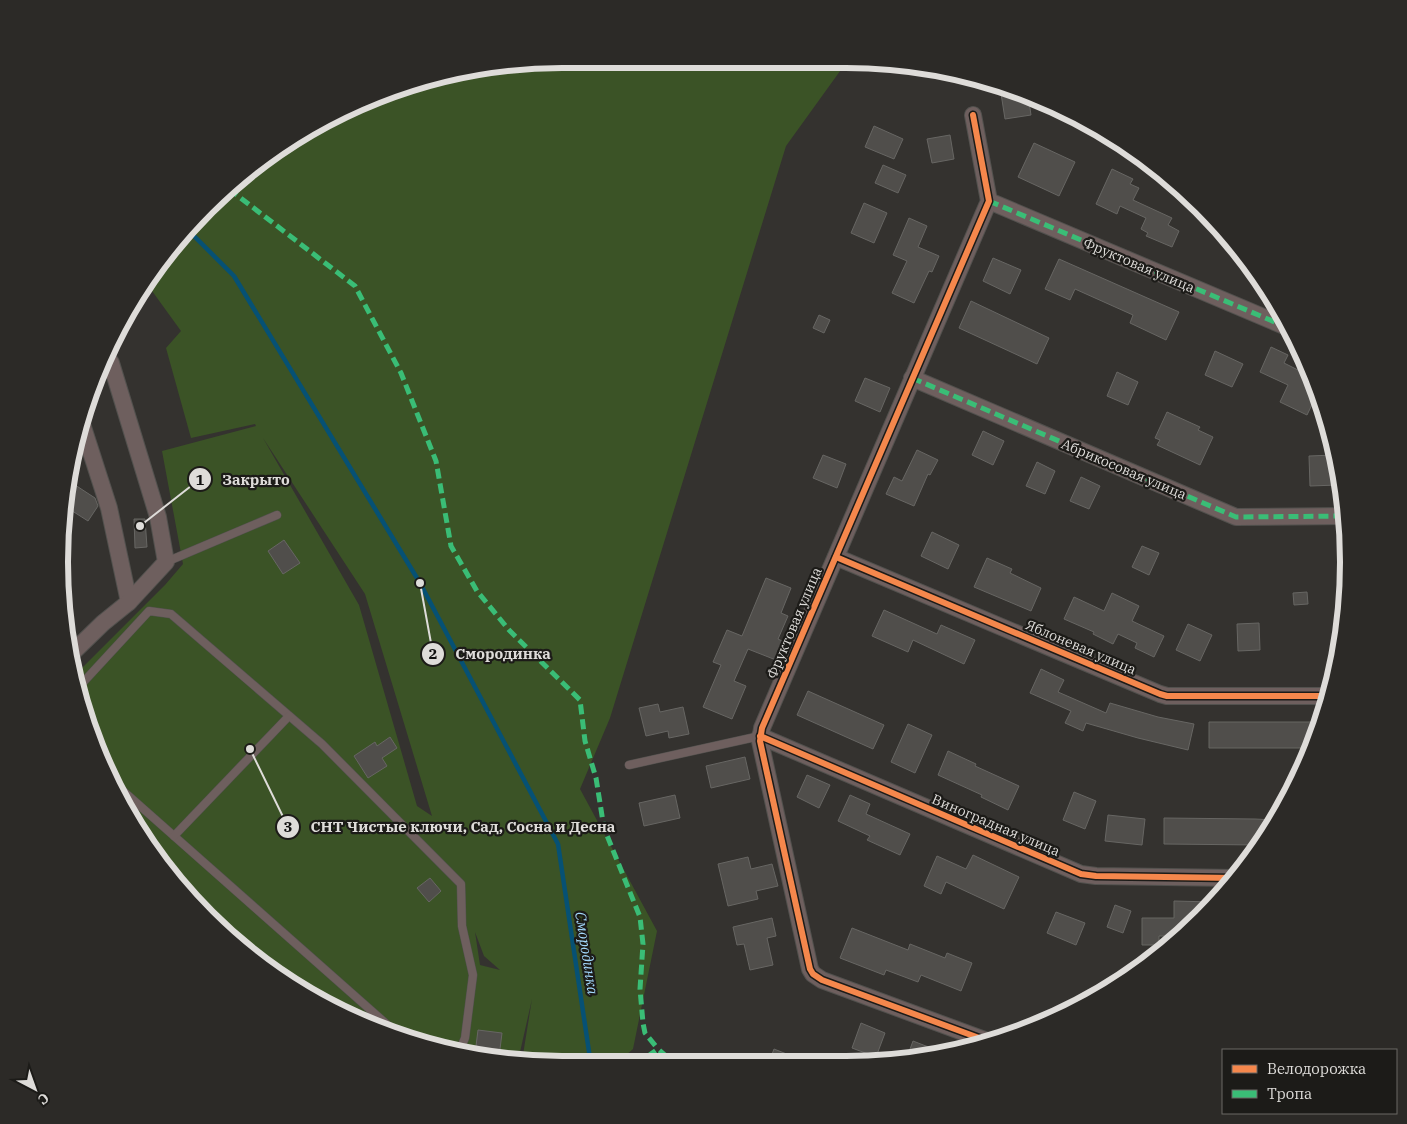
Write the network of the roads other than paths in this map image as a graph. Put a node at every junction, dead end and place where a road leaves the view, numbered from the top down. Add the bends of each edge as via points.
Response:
1 (973, 116) dead end
2 (989, 201) junction
3 (1278, 323) edge
4 (110, 361) edge
5 (912, 378) junction
6 (84, 433) edge
7 (277, 515) dead end
8 (1337, 516) edge
9 (836, 557) junction
10 (166, 562) junction
11 (129, 602) junction
12 (76, 650) edge
13 (82, 683) edge
14 (1321, 696) edge
15 (289, 716) junction
16 (760, 736) junction
17 (628, 764) dead end
18 (124, 792) edge
19 (174, 836) junction
20 (1225, 878) edge
21 (386, 1024) edge
22 (979, 1038) edge
23 (461, 1046) edge

1 - 2 street
2 - 3 street, Фруктовая улица
2 - 5 street, Фруктовая улица
4 - 10 street via 158,517
5 - 8 street, Абрикосовая улица via 1236,517
5 - 9 street, Фруктовая улица
6 - 11 street via 108,508
7 - 10 lane
9 - 14 street, Яблоневая улица via 1166,696
9 - 16 street, Фруктовая улица
10 - 11 street
11 - 12 street
13 - 15 lane via 150,611 171,614
15 - 19 lane
15 - 23 lane via 322,744 461,884 462,926 473,975
16 - 17 lane
16 - 20 street, Виноградная улица via 1081,874
16 - 22 street via 813,974
18 - 19 lane
19 - 21 lane

